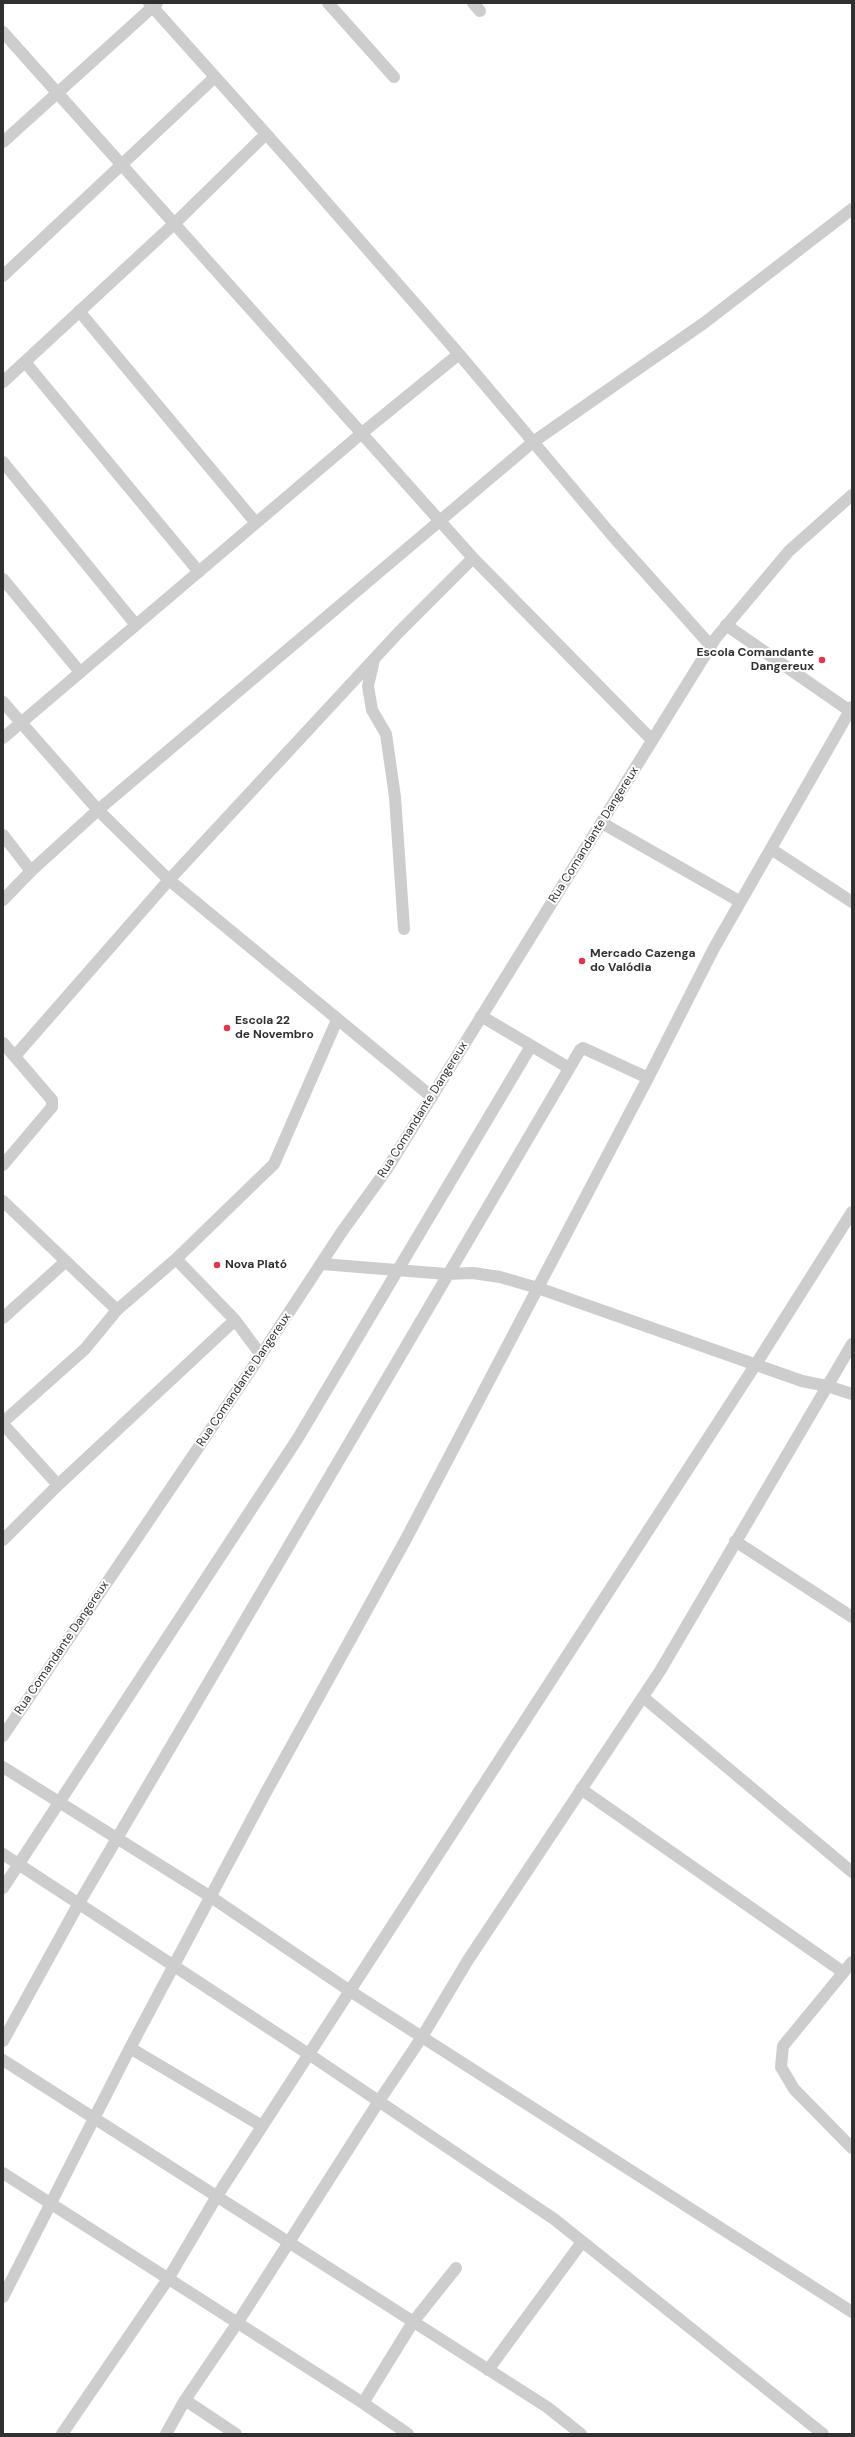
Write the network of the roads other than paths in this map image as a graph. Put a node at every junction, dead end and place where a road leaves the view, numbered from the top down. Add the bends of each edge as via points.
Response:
1 (328, 3) edge
2 (153, 4) edge
3 (3, 32) edge
4 (215, 77) junction
5 (394, 77) dead end
6 (58, 92) junction
7 (266, 134) junction
8 (3, 142) edge
9 (122, 165) junction
10 (852, 209) edge
11 (175, 223) junction
12 (3, 276) edge
13 (80, 311) junction
14 (459, 354) junction
15 (25, 362) junction
16 (3, 382) edge
17 (362, 433) junction
18 (533, 442) junction
19 (3, 462) edge
20 (852, 495) edge
21 (440, 519) junction
22 (256, 523) junction
23 (474, 558) junction
24 (199, 572) junction
25 (3, 579) edge
26 (136, 625) junction
27 (726, 625) junction
28 (711, 646) junction
29 (375, 658) junction
30 (80, 672) junction
31 (3, 702) edge
32 (851, 709) edge
33 (20, 723) junction
34 (3, 738) edge
35 (652, 740) junction
36 (98, 810) junction
37 (602, 824) junction
38 (3, 835) edge
39 (771, 849) junction
40 (31, 871) junction
41 (169, 880) junction
42 (3, 900) edge
43 (740, 901) junction
44 (852, 902) edge
45 (404, 929) dead end
46 (481, 1016) junction
47 (337, 1020) junction
48 (3, 1043) edge
49 (531, 1046) junction
50 (15, 1056) junction
51 (569, 1068) junction
52 (648, 1078) junction
53 (432, 1097) junction
54 (3, 1165) edge
55 (3, 1201) edge
56 (852, 1212) edge
57 (176, 1259) junction
58 (66, 1261) junction
59 (322, 1264) junction
60 (396, 1271) junction
61 (446, 1274) junction
62 (538, 1288) junction
63 (117, 1310) junction
64 (3, 1318) edge
65 (235, 1320) junction
66 (852, 1344) edge
67 (261, 1355) junction
68 (756, 1364) junction
69 (827, 1386) junction
70 (852, 1394) edge
71 (3, 1423) edge
72 (58, 1485) junction
73 (4, 1538) edge
74 (735, 1541) junction
75 (852, 1617) edge
76 (643, 1697) junction
77 (3, 1736) edge
78 (3, 1767) edge
79 (581, 1789) junction
80 (59, 1802) junction
81 (117, 1838) junction
82 (3, 1854) edge
83 (19, 1864) junction
84 (852, 1872) edge
85 (3, 1888) edge
86 (211, 1897) junction
87 (79, 1903) junction
88 (852, 1962) edge
89 (174, 1965) junction
90 (843, 1972) junction
91 (350, 1991) junction
92 (422, 2037) junction
93 (3, 2041) edge
94 (130, 2048) junction
95 (310, 2055) junction
96 (3, 2060) edge
97 (378, 2101) junction
98 (96, 2118) junction
99 (262, 2126) junction
100 (852, 2148) edge
101 (3, 2173) edge
102 (217, 2196) junction
103 (51, 2204) junction
104 (290, 2242) junction
105 (582, 2242) junction
106 (456, 2268) dead end
107 (168, 2280) junction
108 (3, 2297) edge
109 (852, 2312) edge
110 (238, 2322) junction
111 (413, 2322) junction
112 (488, 2370) junction
113 (185, 2400) junction
114 (363, 2403) junction
115 (62, 2434) edge
116 (166, 2434) edge
117 (236, 2434) edge
118 (408, 2434) edge
119 (581, 2434) edge
120 (823, 2434) edge

1 - 5 street
2 - 4 street
2 - 6 street
3 - 6 street
4 - 7 street
4 - 9 street
6 - 8 street
6 - 9 street
7 - 11 street
7 - 14 street
9 - 11 street
9 - 12 street
10 - 18 street via 704,323
11 - 13 street
11 - 17 street
13 - 15 street
13 - 22 street
14 - 17 street
14 - 18 street
15 - 16 street
15 - 24 street
17 - 21 street
17 - 22 street
18 - 21 street
18 - 28 street
19 - 26 street
20 - 27 street, Rua Comandante Dangereux via 789,551
21 - 23 street
21 - 36 street
22 - 24 street
23 - 29 street
23 - 35 street
24 - 26 street
25 - 30 street
26 - 30 street
27 - 28 street, Rua Comandante Dangereux
27 - 32 street
28 - 35 street, Rua Comandante Dangereux
29 - 41 street
29 - 45 street via 368,686 372,710 386,734 395,797
30 - 33 street
31 - 33 street
32 - 39 street
33 - 34 street
33 - 36 street
35 - 37 street, Rua Comandante Dangereux
36 - 40 street
36 - 41 street
37 - 43 street
37 - 46 street, Rua Comandante Dangereux
38 - 40 street
39 - 43 street
39 - 44 street
40 - 42 street
41 - 47 street
41 - 50 street
43 - 52 street
46 - 49 street
46 - 53 street, Rua Comandante Dangereux
47 - 53 street
47 - 57 street via 274,1164
48 - 50 street
49 - 51 street
49 - 60 street
50 - 54 street via 52,1100 52,1107
51 - 52 street via 583,1048
51 - 61 street
52 - 62 street
53 - 59 street, Rua Comandante Dangereux via 387,1169
55 - 58 street
56 - 68 street
57 - 63 street
57 - 65 street
58 - 63 street
58 - 64 street
59 - 60 street
59 - 67 street, Rua Comandante Dangereux
60 - 61 street
60 - 80 street via 298,1438
61 - 62 street via 473,1273 500,1277
61 - 81 street
62 - 68 street
62 - 86 street
63 - 71 street via 85,1349
65 - 67 street
65 - 72 street
66 - 69 street
67 - 77 street, Rua Comandante Dangereux
68 - 69 street via 802,1381
68 - 91 street
69 - 70 street
69 - 74 street
71 - 72 street
72 - 73 street
74 - 75 street
74 - 76 street
76 - 79 street
76 - 84 street
78 - 80 street
79 - 90 street
79 - 92 street via 468,1960
80 - 81 street
80 - 83 street
81 - 86 street
81 - 87 street
82 - 83 street
83 - 85 street
83 - 87 street
86 - 89 street
86 - 91 street
87 - 89 street
87 - 93 street
88 - 90 street
89 - 94 street
89 - 95 street
90 - 100 street via 783,2046 781,2067 794,2089
91 - 92 street
91 - 95 street
92 - 97 street
92 - 109 street
94 - 98 street
94 - 99 street
95 - 97 street
95 - 99 street
96 - 98 street
97 - 104 street
97 - 105 street via 518,2194
98 - 102 street
98 - 103 street
99 - 102 street
101 - 103 street
102 - 104 street
102 - 107 street
103 - 107 street
103 - 108 street
104 - 110 street
104 - 111 street
105 - 112 street
105 - 120 street
106 - 111 street
107 - 110 street
107 - 115 street
110 - 113 street
110 - 114 street
111 - 112 street
111 - 114 street
112 - 119 street via 547,2407
113 - 116 street
113 - 117 street
114 - 118 street

